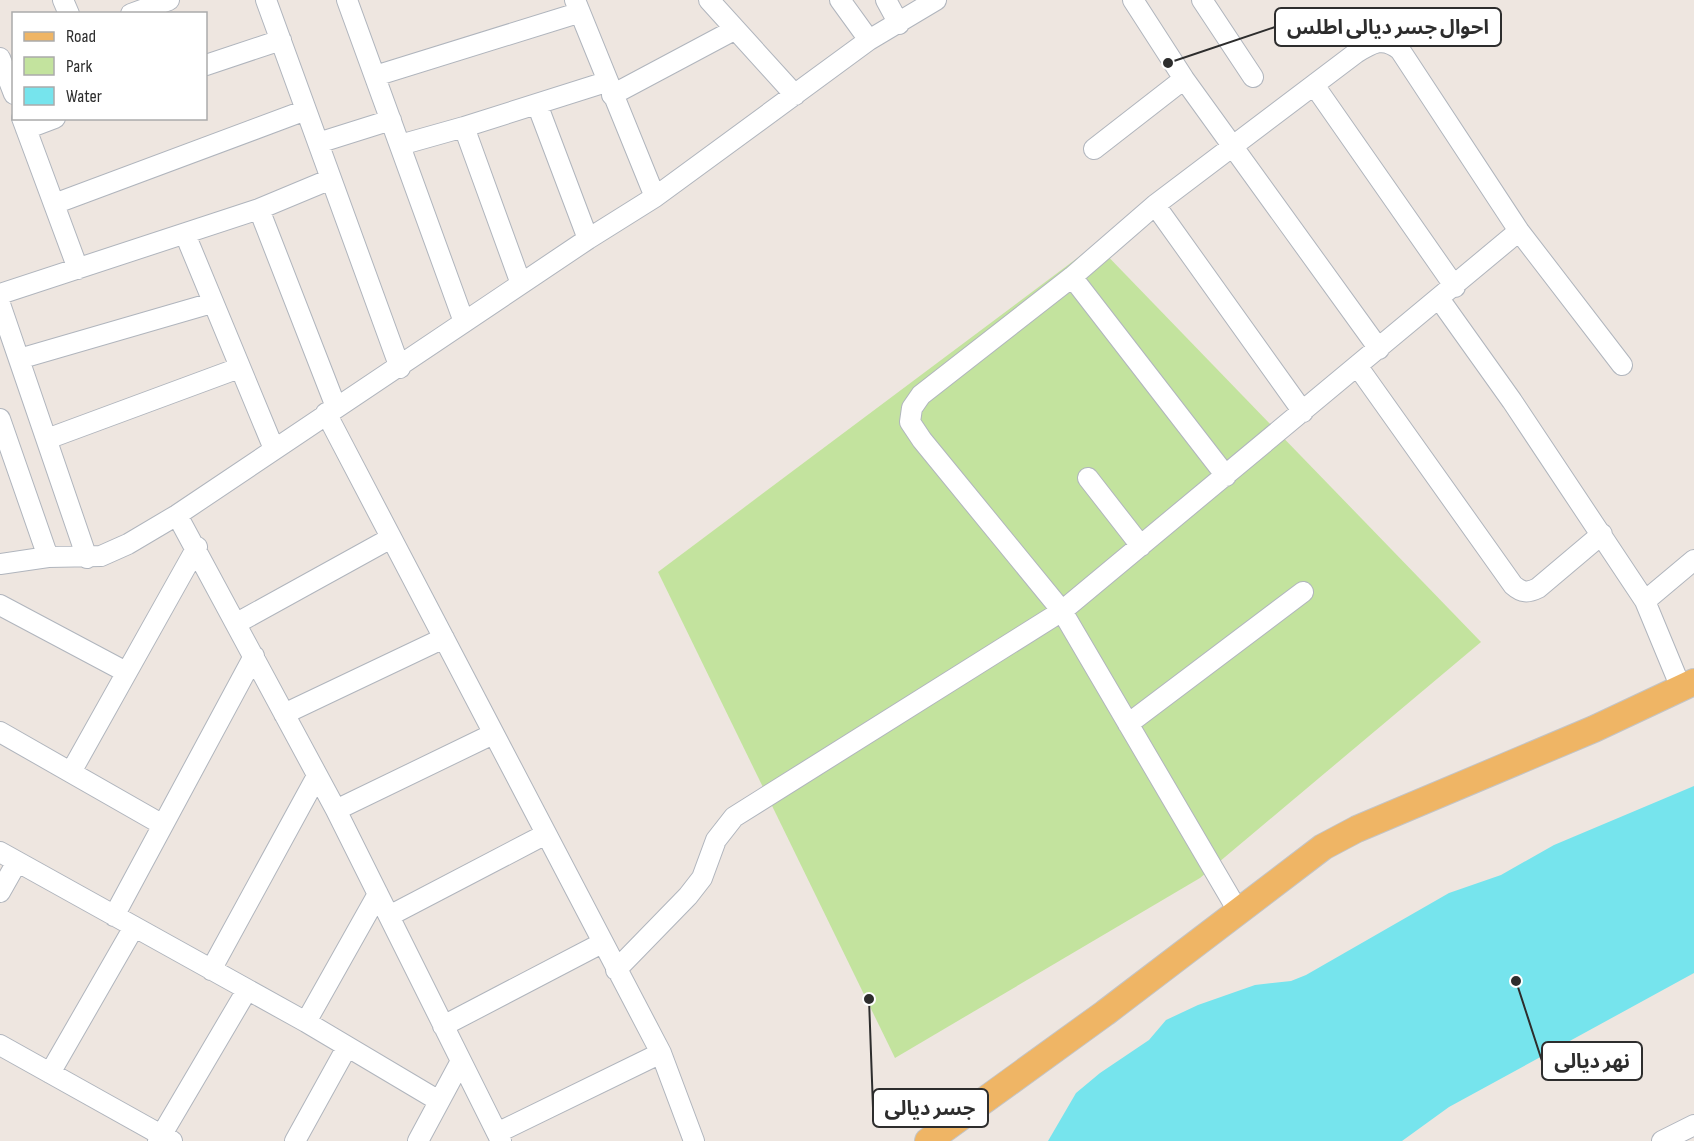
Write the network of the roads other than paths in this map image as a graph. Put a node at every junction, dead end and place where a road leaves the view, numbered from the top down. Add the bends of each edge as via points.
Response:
1 (169, 0) edge
2 (266, 0) edge
3 (709, 0) edge
4 (840, 0) edge
5 (886, 0) edge
6 (936, 0) edge
7 (1133, 0) edge
8 (1202, 0) edge
9 (353, 1) edge
10 (577, 7) edge
11 (136, 12) edge
12 (898, 24) junction
13 (734, 30) junction
14 (281, 40) junction
15 (869, 40) junction
16 (0, 58) edge
17 (207, 65) edge
18 (375, 76) junction
19 (1253, 77) dead end
20 (1184, 79) junction
21 (1314, 85) junction
22 (609, 88) junction
23 (12, 89) edge
24 (795, 95) junction
25 (537, 104) junction
26 (306, 110) junction
27 (45, 120) edge
28 (391, 120) junction
29 (24, 124) edge
30 (464, 127) junction
31 (318, 143) junction
32 (400, 145) junction
33 (1233, 146) junction
34 (1094, 149) dead end
35 (332, 179) junction
36 (655, 197) junction
37 (54, 204) junction
38 (1155, 205) junction
39 (259, 209) junction
40 (1519, 231) junction
41 (185, 234) junction
42 (588, 239) junction
43 (78, 269) junction
44 (1072, 277) junction
45 (521, 284) junction
46 (1447, 293) junction
47 (0, 294) edge
48 (213, 303) junction
49 (0, 304) edge
50 (464, 322) junction
51 (1379, 349) junction
52 (19, 359) junction
53 (1622, 365) dead end
54 (1358, 367) junction
55 (239, 368) junction
56 (400, 368) junction
57 (331, 410) junction
58 (1303, 412) junction
59 (0, 419) edge
60 (47, 439) junction
61 (274, 449) junction
62 (1226, 476) junction
63 (1088, 478) dead end
64 (177, 514) junction
65 (1602, 534) junction
66 (392, 538) junction
67 (1141, 546) junction
68 (197, 547) junction
69 (48, 557) junction
70 (87, 558) junction
71 (1694, 560) edge
72 (0, 564) edge
73 (1303, 592) dead end
74 (1645, 601) junction
75 (0, 605) edge
76 (1062, 610) junction
77 (237, 623) junction
78 (444, 638) junction
79 (254, 657) junction
80 (126, 672) junction
81 (1688, 685) edge
82 (284, 714) junction
83 (1128, 724) junction
84 (0, 732) edge
85 (494, 734) junction
86 (71, 772) junction
87 (317, 776) junction
88 (336, 810) junction
89 (163, 825) junction
90 (546, 834) junction
91 (8, 857) edge
92 (0, 892) edge
93 (378, 894) junction
94 (1238, 911) junction
95 (114, 916) junction
96 (389, 916) junction
97 (134, 927) junction
98 (602, 943) junction
99 (211, 970) junction
100 (616, 970) junction
101 (247, 990) junction
102 (306, 1022) junction
103 (443, 1026) junction
104 (0, 1045) edge
105 (347, 1047) junction
106 (661, 1053) junction
107 (461, 1061) junction
108 (50, 1073) junction
109 (439, 1101) junction
110 (1694, 1125) edge
111 (500, 1137) edge
112 (164, 1139) edge
113 (295, 1141) edge
114 (418, 1141) edge
115 (694, 1141) edge
116 (928, 1141) edge
117 (1662, 1141) edge

1 - 11 street
2 - 14 street
3 - 13 street
4 - 15 street
5 - 12 street
6 - 12 street
7 - 20 street
8 - 19 street
9 - 18 street
10 - 18 street
10 - 22 street
12 - 15 street
13 - 22 street
13 - 24 street
14 - 17 street
14 - 26 street
15 - 24 street
16 - 23 street
18 - 28 street
20 - 33 street
20 - 34 street
21 - 33 street
21 - 40 street via 1374,42 1394,44
21 - 46 street
22 - 25 street
22 - 36 street
24 - 36 street
25 - 30 street
25 - 42 street
26 - 31 street
26 - 37 street
27 - 29 street
28 - 31 street
28 - 32 street
29 - 37 street
30 - 32 street
30 - 45 street
31 - 35 street
32 - 50 street
33 - 38 street
33 - 51 street
35 - 39 street
35 - 56 street
36 - 42 street
37 - 43 street
38 - 44 street
38 - 58 street
39 - 41 street
39 - 57 street
40 - 46 street
40 - 53 street
41 - 43 street
41 - 48 street
42 - 45 street
43 - 47 street
44 - 62 street
44 - 76 street via 921,395 912,408 910,422
45 - 50 street
46 - 51 street
46 - 65 street
48 - 52 street
48 - 55 street
49 - 52 street
50 - 56 street
51 - 54 street
52 - 60 street
54 - 58 street
54 - 65 street via 1520,591 1538,588
55 - 60 street
55 - 61 street
56 - 57 street
57 - 61 street
57 - 66 street
58 - 62 street
59 - 69 street
60 - 70 street
61 - 64 street
62 - 67 street
63 - 67 street
64 - 68 street
64 - 70 street via 115,551
65 - 74 street
66 - 77 street
66 - 78 street
67 - 76 street
68 - 77 street
68 - 80 street
69 - 70 street
69 - 72 street
71 - 74 street
73 - 83 street
74 - 81 street
75 - 80 street
76 - 83 street
76 - 100 street via 734,817 716,840 702,878
77 - 79 street
78 - 82 street
78 - 85 street
79 - 82 street
79 - 89 street
80 - 86 street
81 - 94 main road via 1340,838 1307,857
82 - 87 street
83 - 94 street
84 - 86 street
85 - 88 street
85 - 90 street
86 - 89 street
87 - 88 street
87 - 99 street
88 - 93 street
89 - 95 street
90 - 96 street
90 - 98 street
91 - 92 street
91 - 95 street
93 - 96 street
93 - 102 street
94 - 116 main road
95 - 97 street
96 - 103 street
97 - 99 street
97 - 108 street
98 - 100 street
98 - 103 street
99 - 101 street
100 - 106 street
101 - 102 street
101 - 112 street
102 - 105 street
103 - 107 street
104 - 108 street
105 - 109 street
105 - 113 street
106 - 111 street
106 - 115 street
107 - 109 street
107 - 111 street
108 - 112 street
109 - 114 street
110 - 117 street

